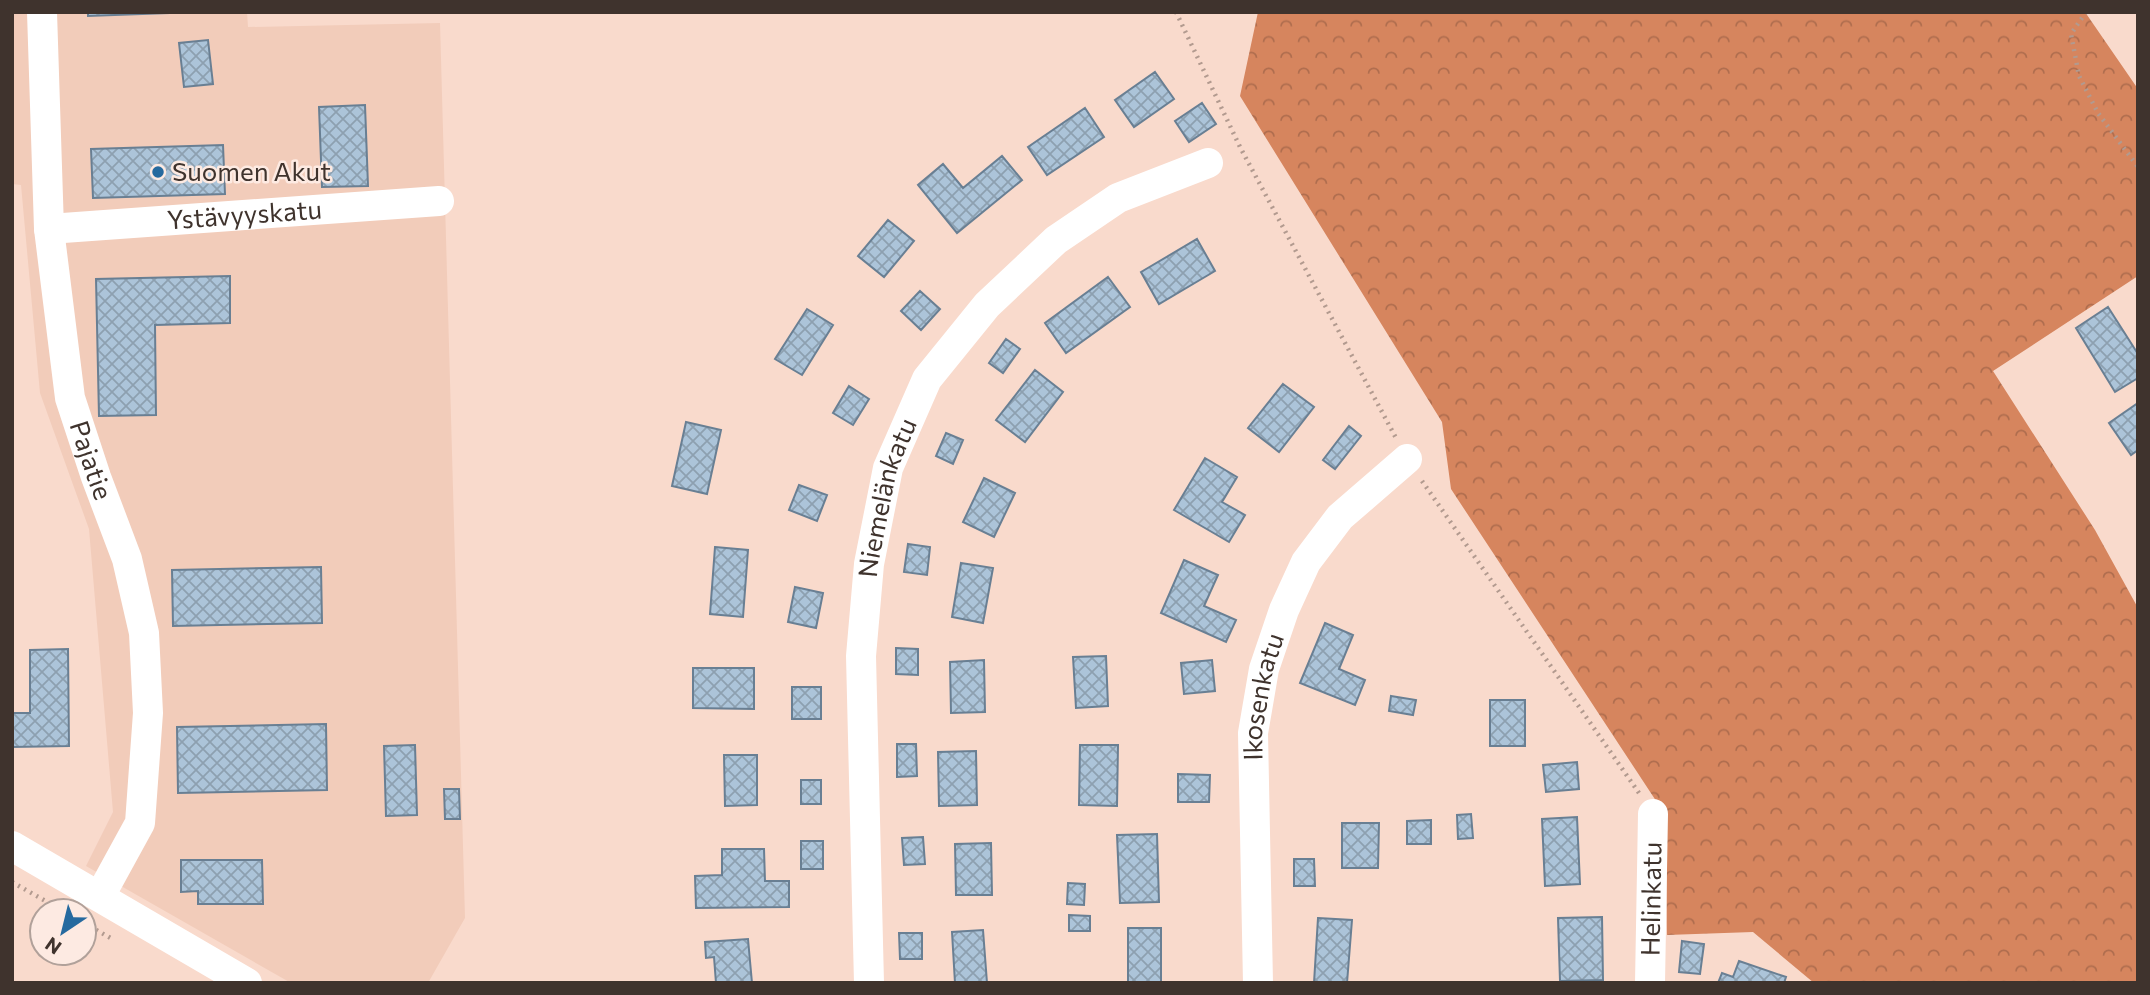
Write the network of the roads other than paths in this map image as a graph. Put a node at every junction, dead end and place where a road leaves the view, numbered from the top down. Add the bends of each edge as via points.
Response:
1 (42, 12) edge
2 (1208, 163) dead end
3 (439, 201) dead end
4 (49, 229) junction
5 (1407, 459) road end
6 (1653, 814) road end
7 (12, 846) edge
8 (100, 896) junction
9 (247, 983) edge
10 (870, 983) edge
11 (1258, 983) edge
12 (1650, 983) edge

1 - 4 street, Pajatie
2 - 10 street, Niemelänkatu via 1118,198 1056,240 988,305 927,379 888,468 869,565 861,656
3 - 4 street, Ystävyyskatu
4 - 8 street, Pajatie via 70,398 128,559 144,633 148,713 140,823
5 - 11 street, Ikosenkatu via 1340,517 1306,562 1264,669 1253,733
6 - 12 street, Helinkatu
7 - 8 street
8 - 9 street

